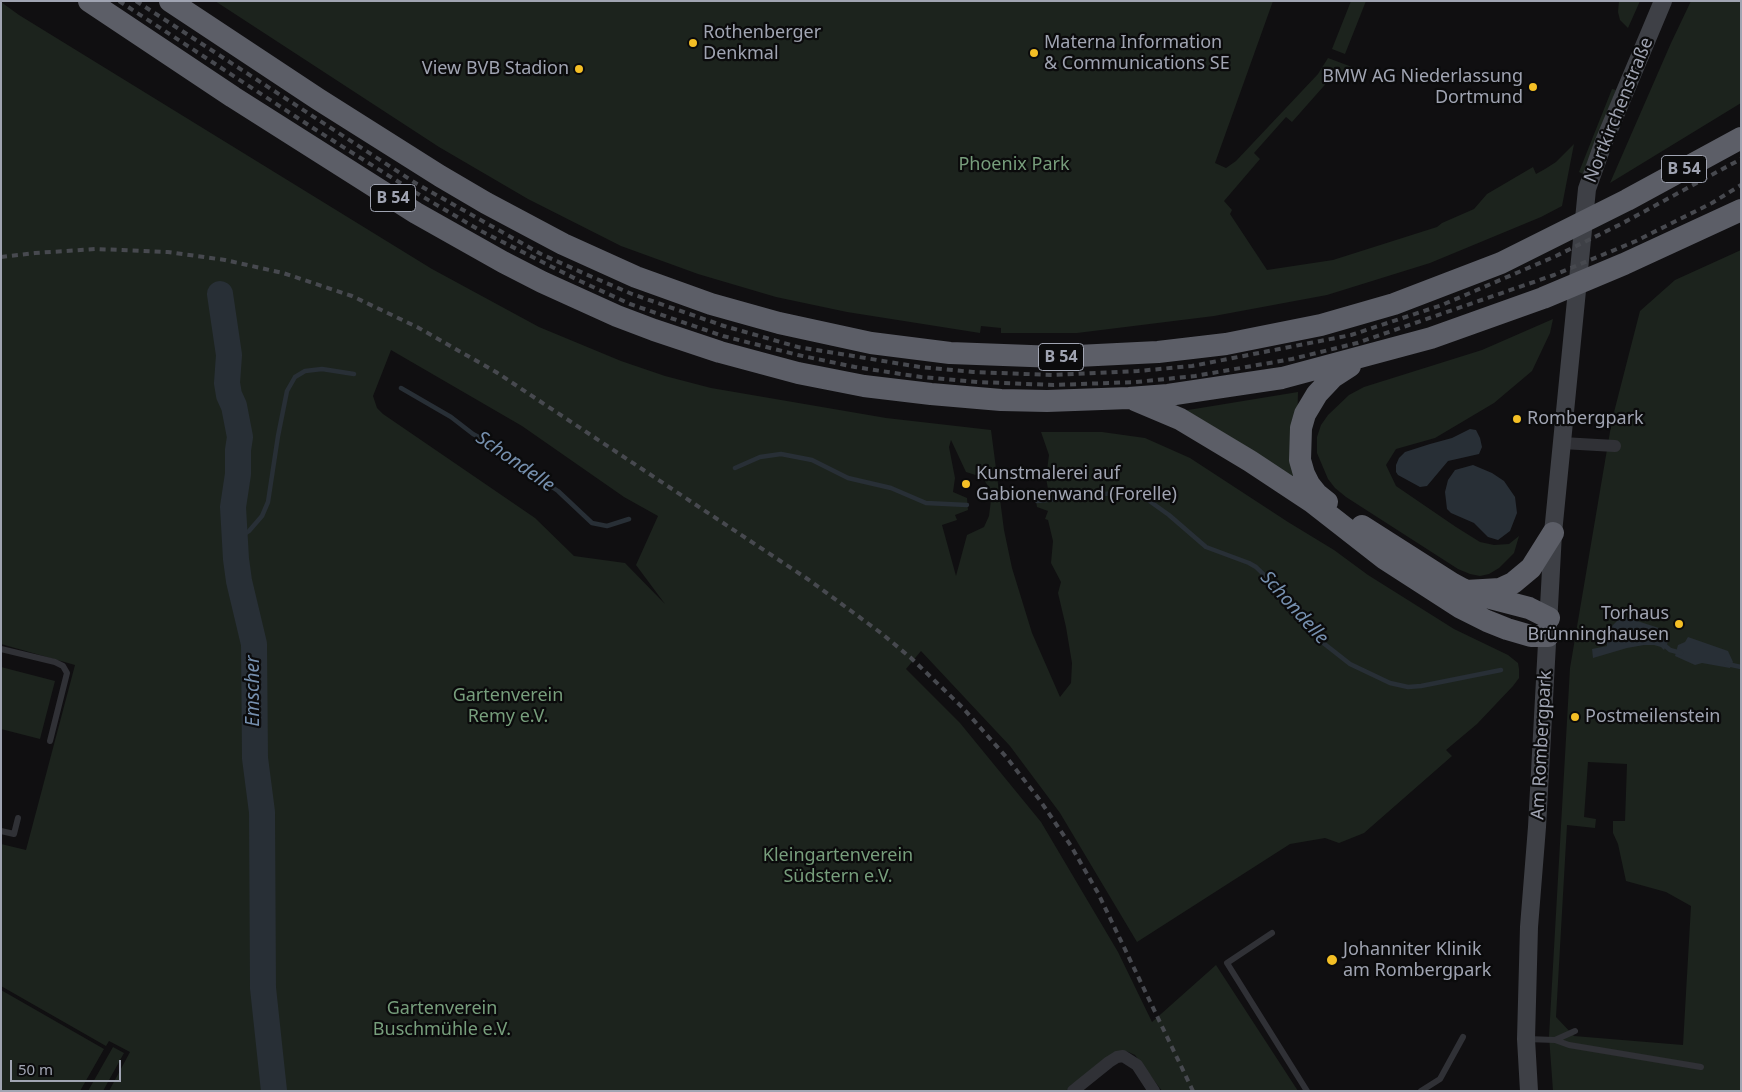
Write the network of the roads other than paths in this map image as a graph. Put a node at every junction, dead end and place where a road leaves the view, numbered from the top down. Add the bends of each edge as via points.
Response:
1 (89, 1) edge
2 (170, 1) edge
3 (1662, 1) edge
4 (1741, 138) edge
5 (1741, 210) edge
6 (1572, 340) joint
7 (1364, 357) junction
8 (1129, 398) junction
9 (1562, 443) junction
10 (1615, 446) dead end
11 (1554, 533) junction
12 (1466, 590) junction
13 (1548, 627) junction
14 (1, 649) edge
15 (50, 741) dead end
16 (18, 818) dead end
17 (1, 831) edge
18 (1272, 933) dead end
19 (1575, 1031) dead end
20 (1463, 1037) dead end
21 (1526, 1039) junction
22 (1555, 1040) junction
23 (1701, 1067) dead end
24 (1073, 1090) edge
25 (1154, 1091) edge
26 (1307, 1091) edge
27 (1421, 1091) edge
28 (1530, 1091) edge

1 - 8 highway, B 54 via 295,136 466,242 617,316 720,352 798,373 864,386 1001,400
2 - 4 highway, B 54 via 440,176 563,244 636,277 712,304 788,325 871,343 950,353 1057,358 1158,352 1226,344 1321,325 1394,304 1500,264
3 - 6 main road, Nortkirchenstraße via 1587,188
5 - 7 highway, B 54 via 1543,298 1431,338
6 - 9 main road, Am Rombergpark
7 - 8 highway, B 54 via 1282,378 1203,391
7 - 12 highway via 1325,385 1305,414 1299,446 1304,474 1317,494 1330,504
8 - 13 highway via 1180,419 1250,461 1312,502 1385,559 1461,608 1506,629 1531,636
9 - 10 street
9 - 11 main road, Am Rombergpark
11 - 12 highway via 1531,568 1513,584 1500,589
11 - 13 main road, Am Rombergpark
12 - 13 highway via 1529,608
13 - 21 main road, Am Rombergpark via 1529,927
14 - 15 lane via 55,662 67,672
16 - 17 lane via 14,834
18 - 26 lane via 1227,963
19 - 22 lane
20 - 27 lane via 1440,1079
21 - 22 lane
21 - 28 main road, Am Rombergpark
22 - 23 lane via 1568,1045
24 - 25 street via 1108,1062 1123,1056 1137,1065

